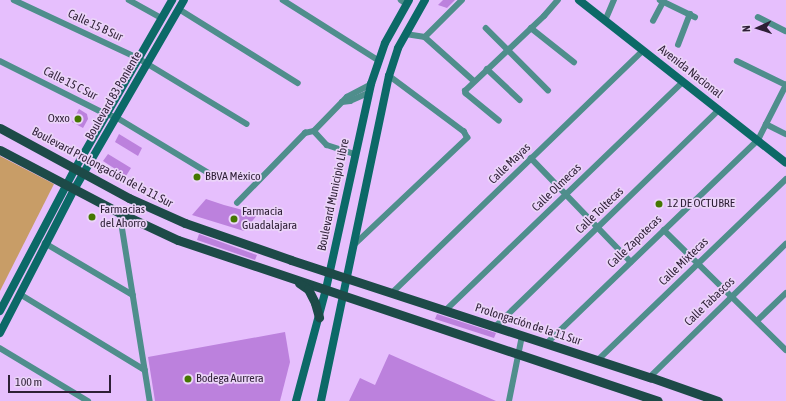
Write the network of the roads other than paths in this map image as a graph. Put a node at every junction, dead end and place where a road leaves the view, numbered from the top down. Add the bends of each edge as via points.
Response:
1 (14, 0) edge
2 (129, 0) edge
3 (172, 0) edge
4 (184, 0) edge
5 (283, 0) edge
6 (425, 0) edge
7 (462, 0) edge
8 (558, 0) edge
9 (579, 0) edge
10 (614, 0) edge
11 (405, 1) edge
12 (661, 1) edge
13 (179, 9) junction
14 (758, 17) dead end
15 (162, 18) junction
16 (605, 21) junction
17 (653, 21) dead end
18 (486, 28) dead end
19 (531, 28) junction
20 (786, 32) edge
21 (406, 34) junction
22 (425, 37) junction
23 (678, 45) dead end
24 (509, 49) junction
25 (643, 51) junction
26 (138, 58) junction
27 (378, 60) junction
28 (0, 61) edge
29 (737, 61) dead end
30 (574, 62) dead end
31 (148, 64) junction
32 (487, 69) junction
33 (389, 76) junction
34 (474, 81) junction
35 (683, 82) junction
36 (298, 83) dead end
37 (371, 84) junction
38 (786, 85) edge
39 (548, 90) dead end
40 (368, 93) junction
41 (520, 100) dead end
42 (342, 102) junction
43 (719, 110) junction
44 (106, 114) junction
45 (116, 117) junction
46 (499, 121) dead end
47 (247, 124) dead end
48 (766, 124) junction
49 (0, 128) edge
50 (314, 131) junction
51 (786, 134) edge
52 (758, 140) junction
53 (0, 150) edge
54 (355, 154) junction
55 (531, 158) junction
56 (786, 162) edge
57 (79, 171) junction
58 (212, 175) dead end
59 (786, 178) edge
60 (70, 188) junction
61 (566, 194) junction
62 (237, 203) dead end
63 (120, 214) junction
64 (598, 228) junction
65 (664, 230) junction
66 (46, 243) junction
67 (786, 244) edge
68 (354, 245) junction
69 (631, 262) junction
70 (698, 263) junction
71 (330, 273) junction
72 (286, 275) junction
73 (347, 278) junction
74 (326, 289) junction
75 (392, 293) junction
76 (786, 293) edge
77 (20, 294) junction
78 (133, 295) junction
79 (343, 295) junction
80 (732, 297) junction
81 (446, 310) junction
82 (0, 311) edge
83 (319, 317) junction
84 (757, 320) junction
85 (495, 327) junction
86 (0, 333) edge
87 (522, 336) junction
88 (546, 344) junction
89 (0, 348) edge
90 (786, 350) edge
91 (518, 354) junction
92 (597, 360) junction
93 (145, 370) junction
94 (650, 377) junction
95 (88, 401) edge
96 (150, 401) edge
97 (296, 401) edge
98 (321, 401) edge
99 (509, 401) edge
100 (658, 401) edge
101 (718, 401) edge

1 - 26 street, Calle 15 B Sur
2 - 15 street
3 - 15 main road, Boulevard 83 Poniente
4 - 13 main road, Boulevard 83 Poniente
5 - 27 street
6 - 21 main road
7 - 22 street
8 - 19 street
9 - 16 main road, Avenida Nacional
10 - 16 street
11 - 27 main road, Boulevard Municipio Libre
12 - 17 street
12 - 23 street via 693,15
13 - 31 main road, Boulevard 83 Poniente
13 - 36 street
14 - 20 street
15 - 26 main road, Boulevard 83 Poniente
16 - 25 main road, Avenida Nacional
18 - 24 street
19 - 24 street
19 - 30 street
21 - 22 street
21 - 33 main road via 398,48
22 - 34 street
24 - 32 street
24 - 39 street
25 - 35 main road, Avenida Nacional
25 - 55 street, Calle Mayas
26 - 31 street, Calle 15 B Sur
26 - 44 main road, Boulevard 83 Poniente
27 - 37 main road, Boulevard Municipio Libre
28 - 44 street, Calle 15 C Sur
29 - 38 street
31 - 45 main road, Boulevard 83 Poniente
31 - 47 street, Calle 15 B Sur
32 - 34 street
32 - 41 street
33 - 68 main road
33 - 68 street via 464,132 467,138
34 - 46 street via 465,91 466,94
35 - 43 main road, Avenida Nacional
35 - 61 street, Calle Olmecas
37 - 40 main road, Boulevard Municipio Libre
37 - 42 street
38 - 48 street, Calle Zapotecas
40 - 42 street
40 - 54 main road, Boulevard Municipio Libre
42 - 50 street
43 - 52 main road, Avenida Nacional
43 - 64 street, Calle Toltecas
44 - 45 street, Calle 15 C Sur
44 - 57 main road, Boulevard 83 Poniente
45 - 57 main road, Boulevard 83 Poniente
45 - 58 street, Calle 15 C Sur
48 - 51 street
48 - 52 street, Calle Zapotecas
49 - 57 main road, Boulevard Prolongación de la 11 Sur
50 - 54 street via 328,145
50 - 62 street via 305,133
52 - 56 main road, Avenida Nacional
52 - 65 street, Calle Zapotecas
53 - 60 main road
54 - 71 main road, Boulevard Municipio Libre
55 - 61 street
55 - 75 street, Calle Mayas
57 - 60 main road, Boulevard 83 Poniente
57 - 71 main road, Boulevard Prolongación de la 11 Sur via 175,220
59 - 70 street, Calle Mixtecas
60 - 63 main road
60 - 66 main road, Boulevard 83 Poniente
60 - 82 main road, Boulevard 83 Poniente
61 - 64 street
61 - 81 street, Calle Olmecas
63 - 72 main road via 178,240
63 - 78 street
64 - 69 street
64 - 85 street, Calle Toltecas
65 - 69 street, Calle Zapotecas
65 - 70 street
66 - 77 main road, Boulevard 83 Poniente
66 - 78 street
67 - 80 street, Calle Tabascos
68 - 73 main road
69 - 88 street, Calle Zapotecas
70 - 80 street
70 - 92 street, Calle Mixtecas
71 - 73 main road, Prolongación de la 11 Sur
71 - 74 main road, Boulevard Municipio Libre
72 - 74 main road
72 - 83 main road via 308,289
73 - 75 main road, Prolongación de la 11 Sur
73 - 79 main road
74 - 79 main road
74 - 83 main road, Boulevard Municipio Libre
75 - 81 main road, Prolongación de la 11 Sur
76 - 84 street
77 - 86 main road, Boulevard 83 Poniente
77 - 93 street
78 - 93 street
79 - 91 main road
79 - 98 main road
80 - 84 street
80 - 94 street, Calle Tabascos
81 - 85 main road, Prolongación de la 11 Sur
83 - 97 main road, Boulevard Municipio Libre
84 - 90 street
85 - 87 main road, Prolongación de la 11 Sur
87 - 88 main road, Prolongación de la 11 Sur
87 - 91 street
88 - 92 main road, Prolongación de la 11 Sur
89 - 95 street
91 - 99 street
91 - 100 main road
92 - 94 main road, Prolongación de la 11 Sur
93 - 96 street
94 - 101 main road, Prolongación de la 11 Sur

